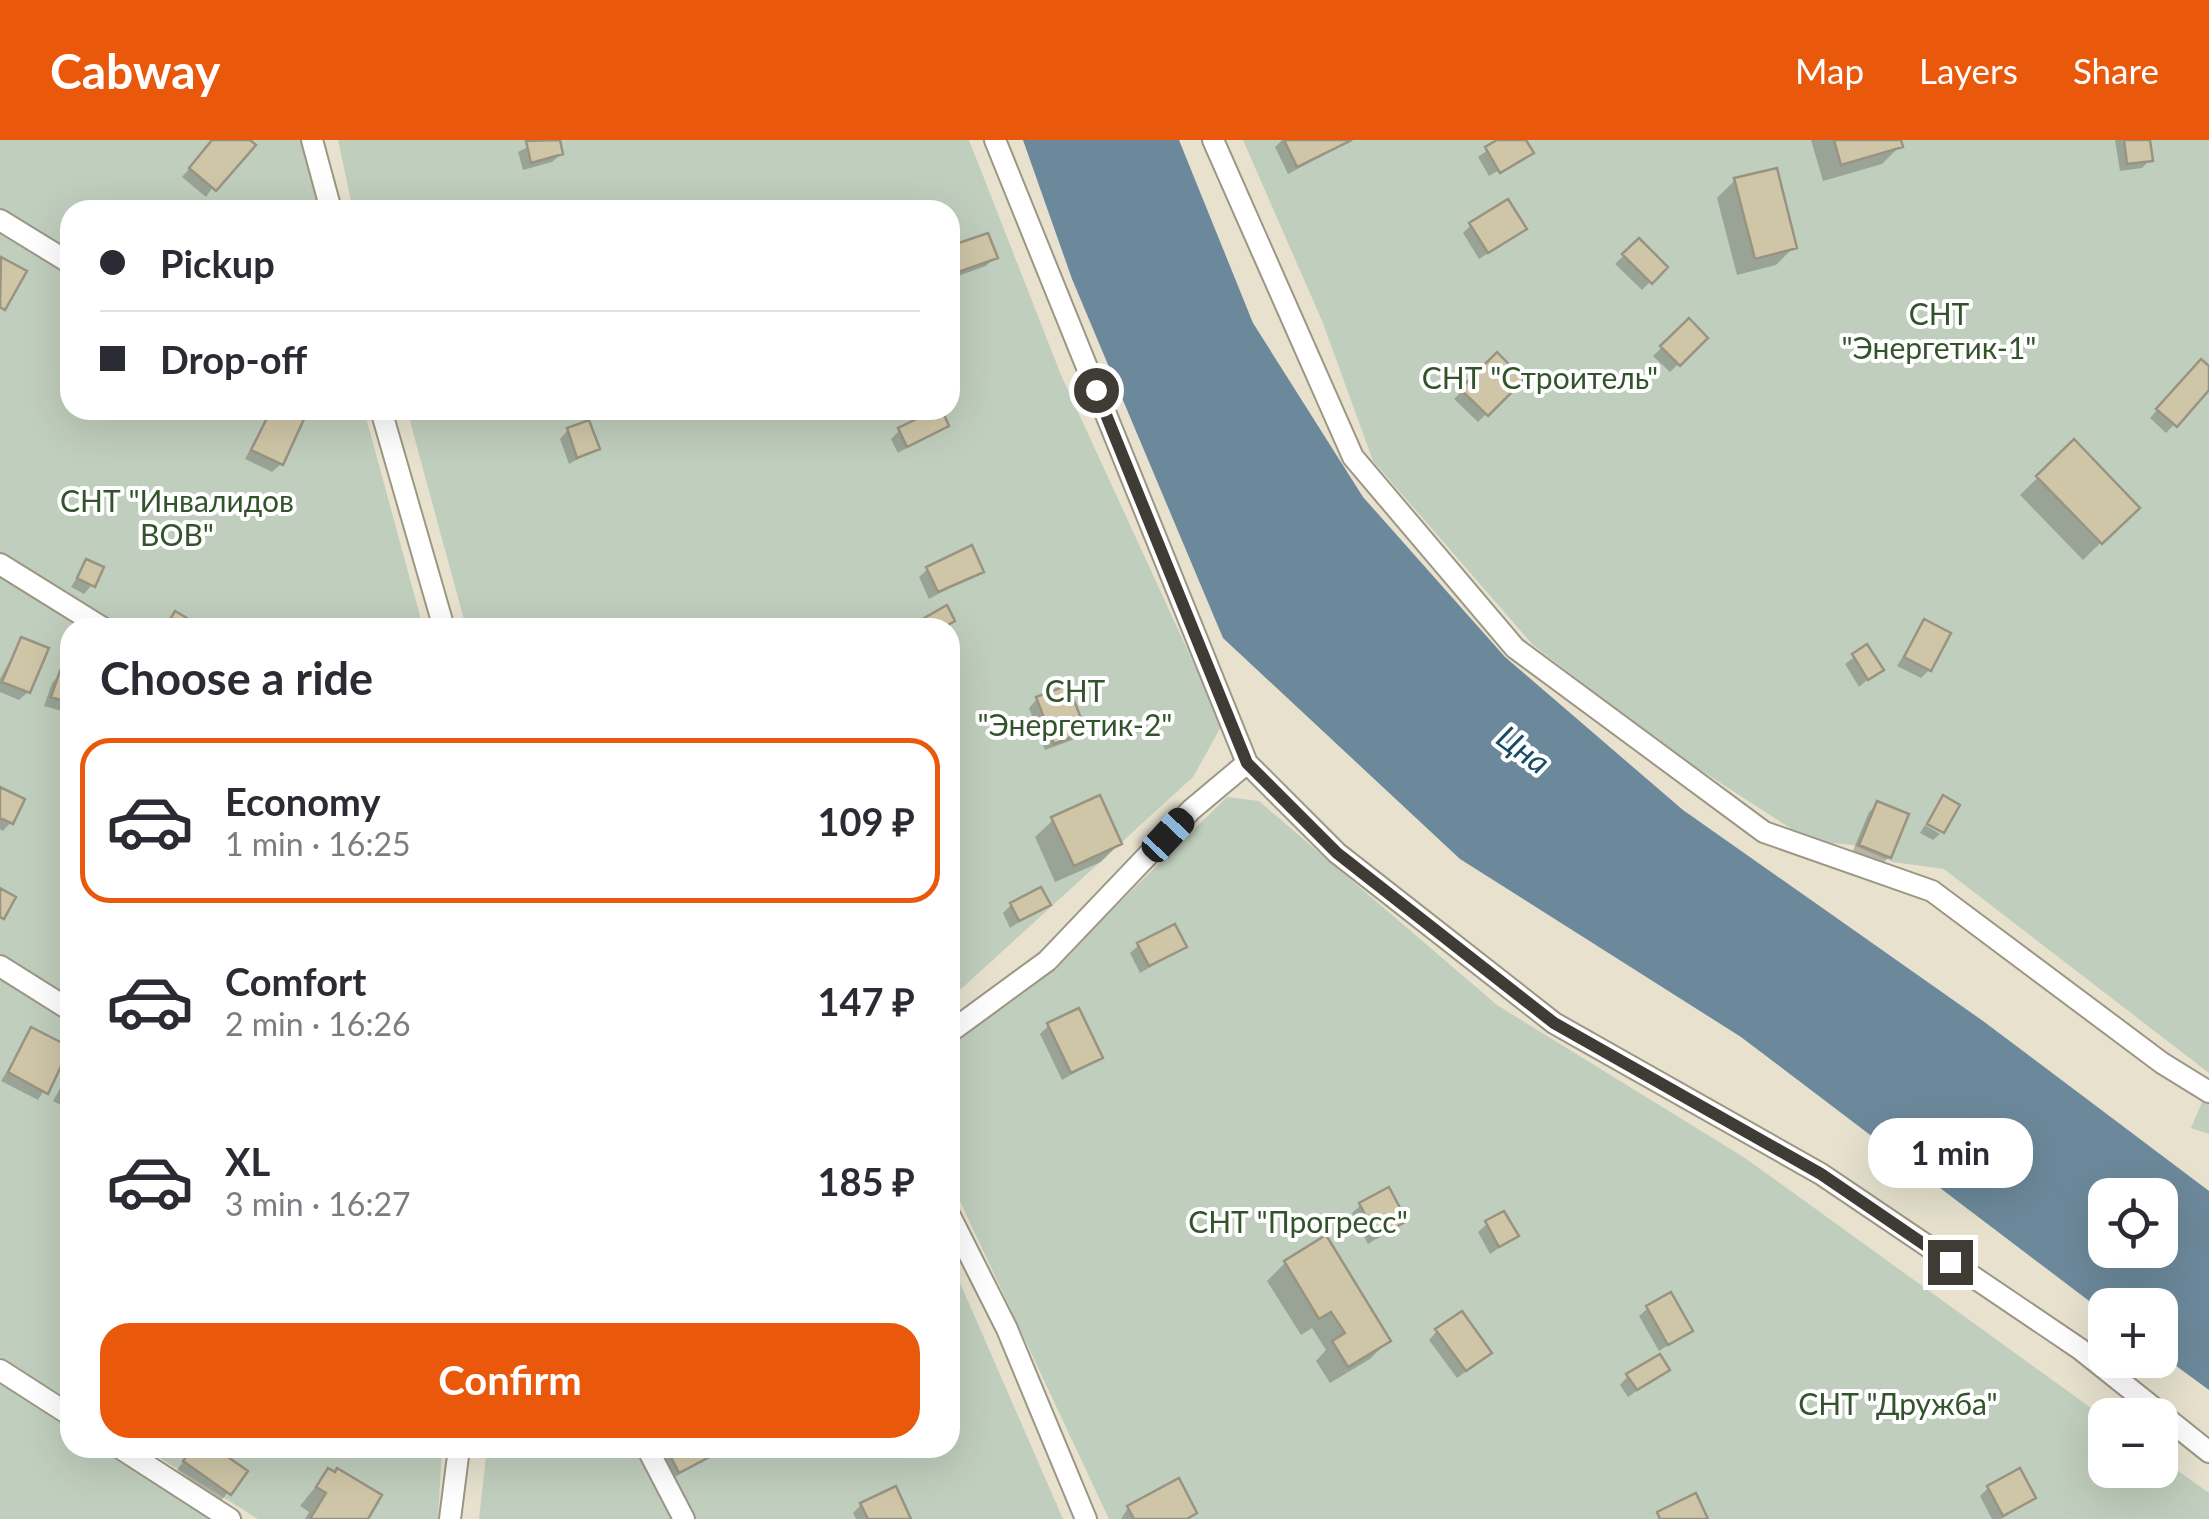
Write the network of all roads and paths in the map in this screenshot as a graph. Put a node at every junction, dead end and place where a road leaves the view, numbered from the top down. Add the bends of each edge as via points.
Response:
1 (312, 140) edge
2 (996, 140) edge
3 (1212, 140) edge
4 (328, 200) edge
5 (0, 220) edge
6 (60, 256) edge
7 (384, 420) edge
8 (0, 564) edge
9 (87, 618) edge
10 (441, 618) edge
11 (1247, 763) junction
12 (0, 966) edge
13 (60, 1004) edge
14 (960, 1025) edge
15 (2209, 1092) edge
16 (960, 1236) edge
17 (0, 1370) edge
18 (60, 1409) edge
19 (2209, 1452) edge
20 (135, 1458) edge
21 (458, 1458) edge
22 (652, 1458) edge
23 (230, 1519) edge
24 (450, 1519) edge
25 (684, 1519) edge
26 (1086, 1519) edge

1 - 4 lane
2 - 11 lane
3 - 15 lane via 1353,457 1514,648 1764,832 1932,891
5 - 6 lane
7 - 10 lane
8 - 9 lane
11 - 14 lane via 1192,810 1047,960
11 - 19 lane via 1337,853 1554,1023 1821,1174 2080,1349
12 - 13 lane
16 - 26 lane via 1007,1329
17 - 18 lane
20 - 23 lane
21 - 24 lane
22 - 25 lane

